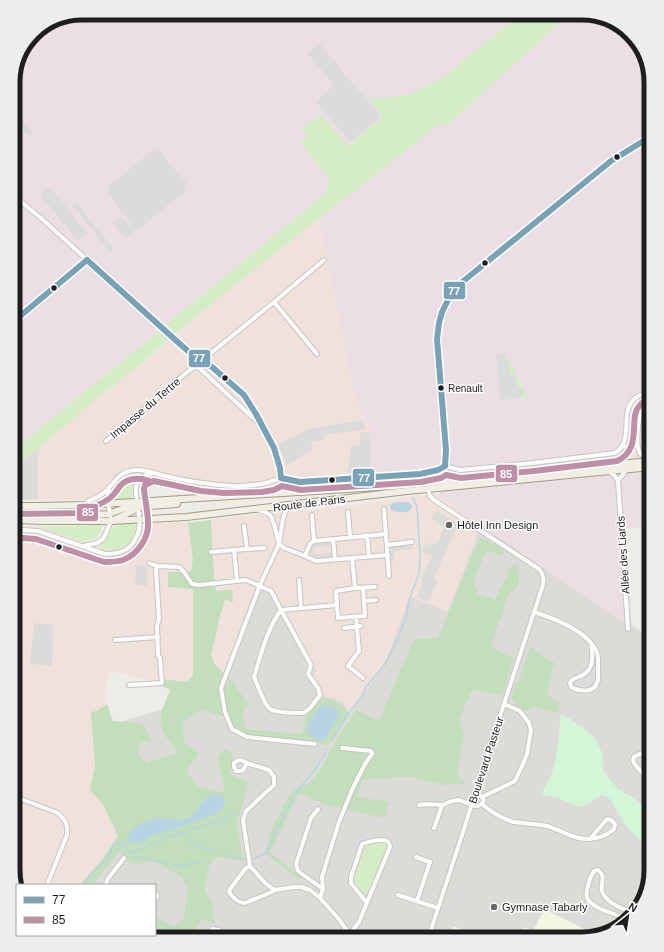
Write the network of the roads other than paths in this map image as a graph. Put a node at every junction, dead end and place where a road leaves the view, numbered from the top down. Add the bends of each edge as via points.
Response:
1 (642, 142) joint
2 (644, 148) edge
3 (20, 201) edge
4 (87, 260) junction
5 (324, 260) dead end
6 (274, 302) junction
7 (20, 316) edge
8 (188, 351) junction
9 (317, 354) dead end
10 (202, 360) junction
11 (196, 365) junction
12 (644, 394) edge
13 (640, 413) dead end
14 (261, 424) junction
15 (106, 441) dead end
16 (637, 443) junction
17 (623, 446) junction
18 (644, 456) edge
19 (644, 462) edge
20 (446, 466) junction
21 (644, 468) edge
22 (626, 469) junction
23 (608, 471) junction
24 (154, 473) junction
25 (281, 478) junction
26 (618, 481) junction
27 (109, 487) junction
28 (428, 489) junction
29 (108, 503) junction
30 (85, 505) junction
31 (137, 505) junction
32 (291, 505) junction
33 (20, 506) edge
34 (255, 509) junction
35 (384, 509) dead end
36 (348, 512) dead end
37 (109, 514) junction
38 (312, 515) dead end
39 (20, 520) edge
40 (140, 520) junction
41 (47, 521) junction
42 (111, 521) junction
43 (244, 526) dead end
44 (20, 531) edge
45 (386, 534) junction
46 (367, 535) junction
47 (350, 537) junction
48 (334, 539) junction
49 (314, 541) junction
50 (412, 542) dead end
51 (280, 544) junction
52 (387, 545) junction
53 (83, 546) junction
54 (265, 548) dead end
55 (246, 549) junction
56 (234, 550) junction
57 (211, 552) dead end
58 (388, 555) junction
59 (305, 556) junction
60 (369, 556) junction
61 (352, 558) junction
62 (335, 559) junction
63 (149, 563) dead end
64 (157, 566) junction
65 (389, 576) dead end
66 (237, 580) junction
67 (299, 580) dead end
68 (260, 585) junction
69 (375, 587) dead end
70 (355, 588) junction
71 (363, 588) junction
72 (376, 600) dead end
73 (364, 601) junction
74 (337, 605) junction
75 (301, 608) junction
76 (281, 610) junction
77 (534, 612) junction
78 (356, 617) junction
79 (359, 627) junction
80 (344, 628) dead end
81 (628, 629) dead end
82 (158, 637) junction
83 (115, 640) dead end
84 (591, 643) junction
85 (363, 678) dead end
86 (129, 685) dead end
87 (504, 704) junction
88 (315, 744) dead end
89 (342, 748) dead end
90 (644, 752) edge
91 (247, 763) dead end
92 (644, 776) edge
93 (475, 793) junction
94 (482, 797) junction
95 (20, 799) edge
96 (482, 804) junction
97 (442, 805) junction
98 (471, 805) junction
99 (419, 806) dead end
100 (318, 809) dead end
101 (434, 828) dead end
102 (590, 839) junction
103 (416, 857) dead end
104 (124, 858) dead end
105 (250, 866) junction
106 (47, 884) edge
107 (106, 884) edge
108 (323, 889) junction
109 (275, 890) junction
110 (398, 895) dead end
111 (320, 898) junction
112 (416, 901) junction
113 (367, 903) junction
114 (438, 908) junction
115 (629, 910) edge
116 (623, 916) edge
117 (346, 929) junction
118 (212, 932) edge
119 (220, 932) edge
120 (342, 932) edge
121 (348, 932) edge
122 (352, 932) edge
123 (430, 932) edge

1 - 2 street
1 - 20 street via 611,161 453,292 439,322 437,339
3 - 4 street
4 - 7 street
4 - 8 street
5 - 6 street, Impasse du Tertre
6 - 9 street
6 - 10 street, Impasse du Tertre
8 - 10 street
8 - 11 street
10 - 11 street, Impasse du Tertre
10 - 14 street via 244,395
11 - 14 street
11 - 15 street, Impasse du Tertre
12 - 17 street via 638,396 628,409 626,440
13 - 16 street
14 - 25 street via 274,448
16 - 17 street via 632,448
16 - 18 street
17 - 20 street via 615,453 606,455 460,470
19 - 31 main road, Route de Paris via 395,486 179,499
20 - 25 street via 420,474 300,482
21 - 22 main road, Route de Paris
22 - 23 main road, Route de Paris
22 - 26 street
23 - 26 street
23 - 28 main road, Route de Paris
24 - 25 street via 224,485 262,484
24 - 27 street via 136,470 122,474
24 - 31 street via 138,480
26 - 81 street, Allée des Liards
27 - 29 street
27 - 30 street
28 - 32 main road, Route de Paris
28 - 77 street, Boulevard Pasteur via 434,500 539,569 544,580
29 - 30 main road, Route de Paris
29 - 31 main road, Route de Paris
29 - 37 street
30 - 33 main road, Route de Paris
31 - 37 main road
31 - 40 street
31 - 42 main road
32 - 34 main road, Route de Paris
32 - 51 street via 283,519
34 - 40 main road, Route de Paris
34 - 51 street via 270,515 273,519
35 - 45 street
36 - 47 street
37 - 41 main road via 49,518
37 - 42 street
38 - 49 street
39 - 41 main road, Route de Paris
40 - 42 main road, Route de Paris
40 - 53 street via 136,538 121,552 105,554
41 - 42 main road, Route de Paris
42 - 53 street via 98,544
43 - 55 street
44 - 53 street via 38,531
45 - 46 street
45 - 52 street
46 - 47 street
46 - 60 street
47 - 48 street
48 - 49 street
48 - 62 street
49 - 59 street
50 - 52 street
51 - 59 street
51 - 68 street
52 - 58 street
54 - 55 street
55 - 56 street
56 - 57 street
56 - 66 street
58 - 60 street
58 - 65 street
59 - 62 street via 316,561
60 - 61 street
61 - 62 street
61 - 70 street
63 - 64 street
64 - 66 street via 179,567 192,584
64 - 82 street
66 - 68 street
67 - 75 street
68 - 76 street via 271,592
68 - 88 street via 221,688 225,712 232,729 247,737
69 - 71 street
70 - 71 street
70 - 74 street via 336,590
71 - 73 street
72 - 73 street
73 - 78 street via 365,616
74 - 75 street
74 - 78 street via 338,618
75 - 76 street
76 - 76 street via 311,665 308,674 320,695 304,713 271,710 254,677 274,619
77 - 84 street via 574,629
77 - 87 street, Boulevard Pasteur
78 - 79 street
79 - 80 street
79 - 85 street via 359,651 348,666
82 - 83 street
82 - 86 street via 162,684
84 - 84 street via 598,656 597,683 586,691 576,690 570,683 572,679 588,671 593,652
87 - 93 street, Boulevard Pasteur
87 - 94 street via 520,711 529,723 531,730 528,749 515,781
89 - 108 street via 371,750 372,754 352,790 339,822 322,877
90 - 92 street via 633,760
91 - 105 street via 269,770 274,777 274,785 246,811 243,820
93 - 94 street
93 - 98 street, Boulevard Pasteur
94 - 96 street
95 - 106 street via 58,813 68,826 67,835
96 - 98 street
96 - 102 street via 512,822 548,827 579,838
97 - 98 street via 457,800
97 - 99 street via 427,803
97 - 101 street
98 - 114 street, Boulevard Pasteur
100 - 108 street via 311,818 296,864 298,871
102 - 102 street via 610,833 615,824 607,819
103 - 112 street via 430,862
104 - 107 street
105 - 109 street
105 - 109 street via 229,892 238,902 245,903
108 - 111 street
109 - 111 street via 301,887
110 - 112 street
111 - 117 street
112 - 114 street
113 - 113 street via 390,847 385,840 362,844 351,877 351,883
113 - 122 street
114 - 123 street, Boulevard Pasteur
115 - 116 street via 608,900 602,891 602,873 594,871 586,891 587,898 598,908
117 - 120 street
117 - 121 street
118 - 119 street via 212,929

